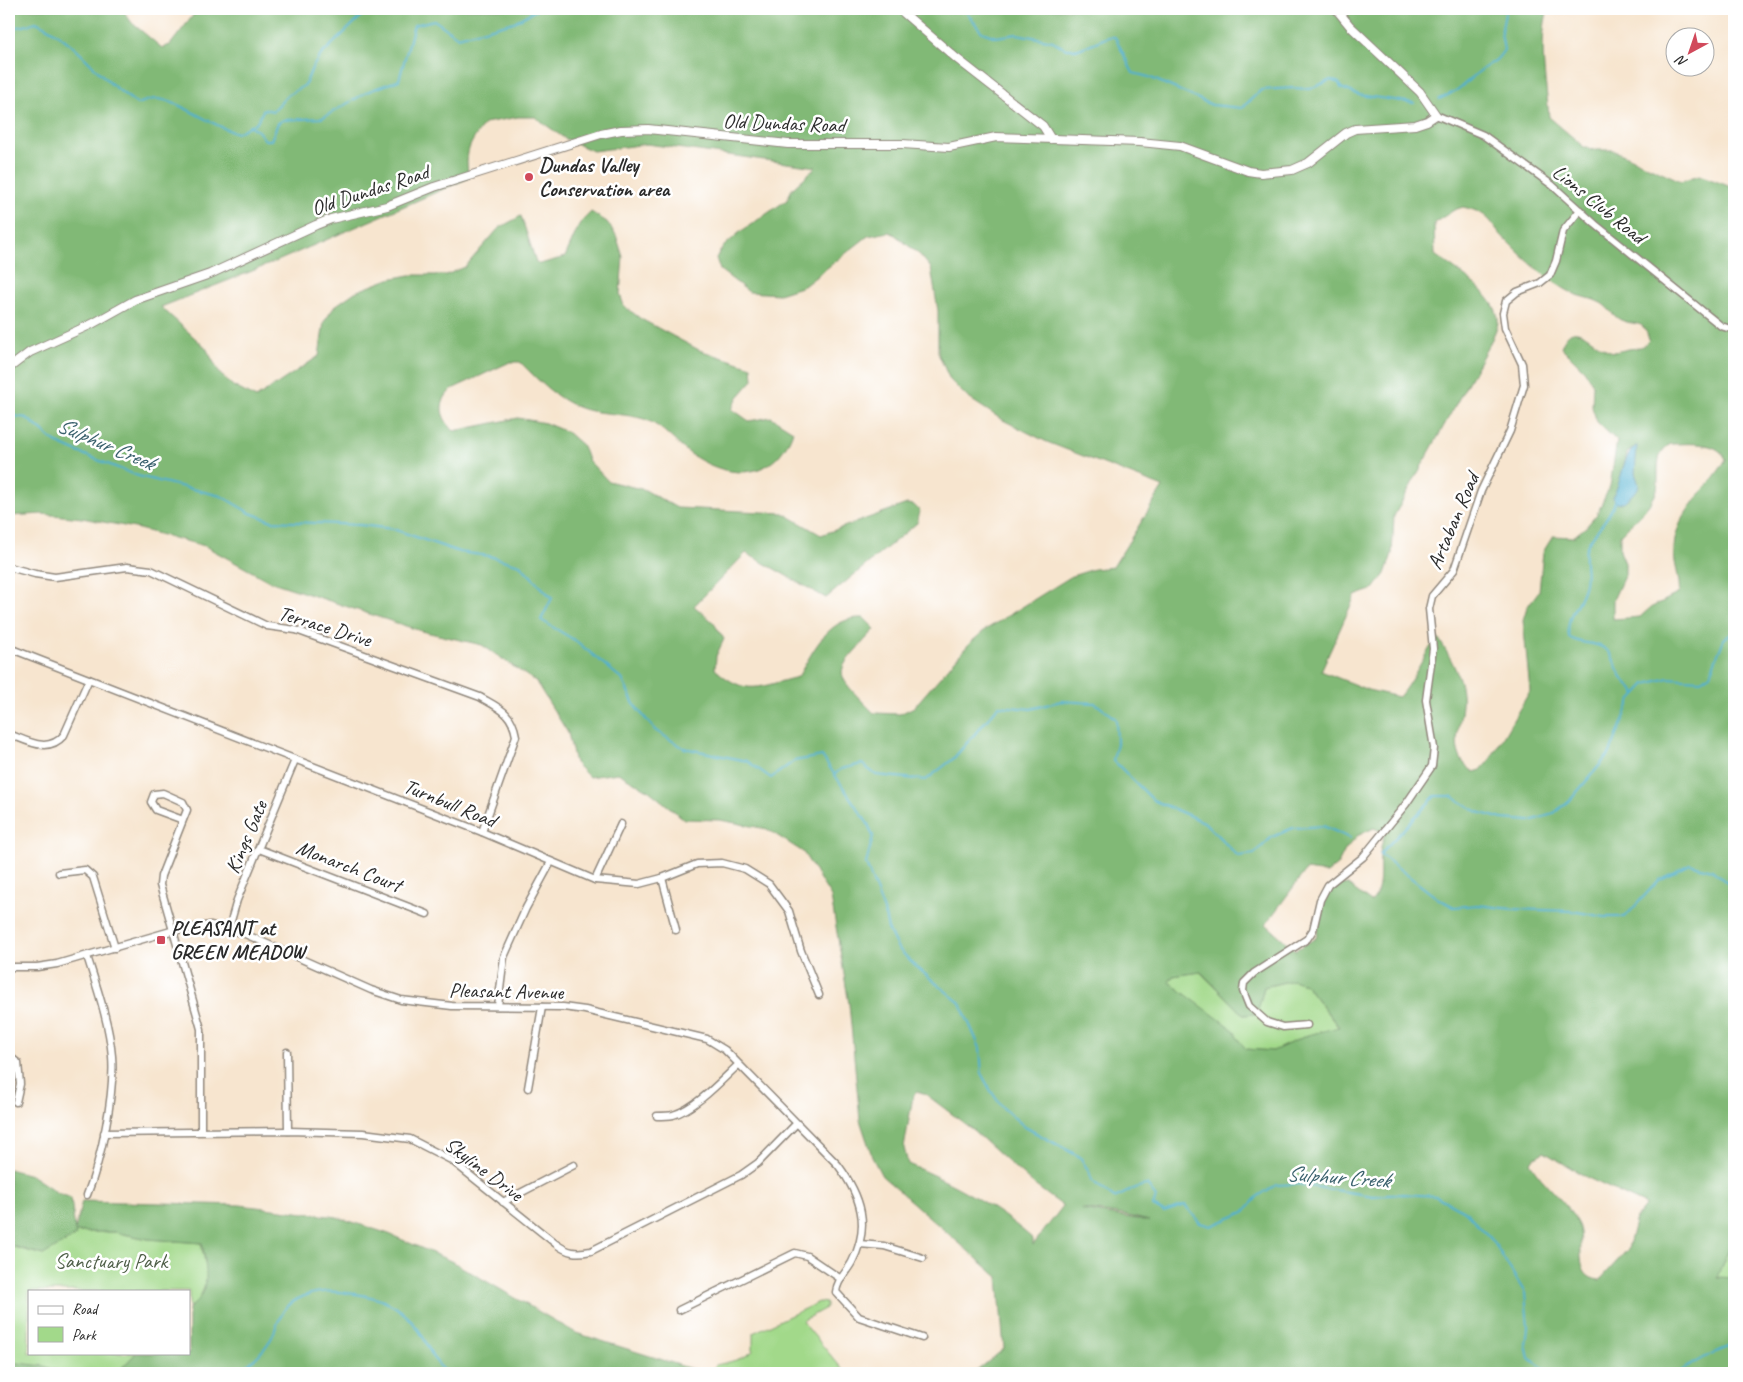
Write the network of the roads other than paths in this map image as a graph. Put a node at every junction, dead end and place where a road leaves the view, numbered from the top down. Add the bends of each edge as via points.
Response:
1 (898, 9) edge
2 (1336, 9) edge
3 (1435, 112) junction
4 (1051, 139) junction
5 (1580, 210) junction
6 (1734, 330) edge
7 (9, 368) edge
8 (9, 567) edge
9 (9, 648) edge
10 (89, 678) junction
11 (9, 734) edge
12 (295, 760) junction
13 (183, 820) junction
14 (621, 824) dead end
15 (482, 832) junction
16 (259, 849) junction
17 (551, 862) junction
18 (59, 873) dead end
19 (662, 878) junction
20 (595, 880) junction
21 (427, 914) dead end
22 (230, 928) junction
23 (171, 930) junction
24 (676, 930) dead end
25 (115, 948) junction
26 (87, 956) junction
27 (9, 968) edge
28 (819, 995) dead end
29 (498, 1006) junction
30 (542, 1007) junction
31 (1307, 1025) dead end
32 (287, 1052) dead end
33 (9, 1056) edge
34 (738, 1065) junction
35 (528, 1088) dead end
36 (16, 1102) dead end
37 (657, 1116) dead end
38 (796, 1124) junction
39 (201, 1131) junction
40 (288, 1131) junction
41 (104, 1132) junction
42 (574, 1165) dead end
43 (87, 1195) dead end
44 (503, 1202) junction
45 (859, 1244) junction
46 (923, 1258) dead end
47 (839, 1281) junction
48 (679, 1310) dead end
49 (922, 1338) dead end

1 - 4 street via 1043,126
2 - 3 street via 1428,101
3 - 4 street, Old Dundas Road via 1428,122 1401,128 1355,129 1308,163 1276,173 1248,171 1180,146
3 - 5 street, Lions Club Road via 1483,135 1552,185
4 - 7 street, Old Dundas Road via 996,137 949,147 788,144 648,130 601,134 434,187 387,206 331,219 210,274 135,300 30,352
5 - 6 street, Lions Club Road via 1721,326
5 - 31 street, Artaban Road via 1563,231 1550,275 1506,300 1503,313 1505,328 1522,364 1524,385 1510,431 1481,491 1454,570 1432,596 1429,609 1432,649 1426,700 1434,748 1432,766 1363,857 1328,885 1307,939 1244,983 1249,1006 1267,1022 1283,1027
8 - 15 street, Terrace Drive via 55,577 127,567 151,570 267,626 296,630 480,697 501,709 513,721 516,736
9 - 10 street, Turnbull Road
10 - 11 street via 58,743 49,746 36,744
10 - 12 street, Turnbull Road
12 - 15 street, Turnbull Road
12 - 16 street, Kings Gate
13 - 13 street via 187,810 183,802 163,793 154,794 151,802 156,810
13 - 23 street via 161,876 161,894
14 - 20 street
15 - 17 street, Turnbull Road
16 - 21 street, Monarch Court
16 - 22 street, Kings Gate via 237,900
17 - 20 street, Turnbull Road
17 - 29 street via 504,957
18 - 25 street via 85,870 94,877
19 - 20 street, Turnbull Road via 639,884
19 - 24 street
19 - 28 street, Turnbull Road via 697,864 722,863 745,869 769,884 789,911
22 - 23 street, Pleasant Avenue via 211,925
22 - 29 street, Pleasant Avenue via 400,1000 444,1006
23 - 25 street, Pleasant Avenue
23 - 39 street via 202,1043
25 - 26 street, Pleasant Avenue
26 - 27 street, Pleasant Avenue via 37,967
26 - 41 street via 106,1020 112,1057 112,1084
29 - 30 street, Pleasant Avenue
30 - 34 street, Pleasant Avenue via 594,1012 707,1040 725,1050
30 - 35 street
32 - 40 street
33 - 36 street via 18,1063 20,1084
34 - 37 street via 690,1105 673,1115
34 - 38 street, Pleasant Avenue
38 - 44 street, Skyline Drive via 758,1163 741,1174 591,1251 568,1252
38 - 45 street, Pleasant Avenue via 838,1165 851,1183 860,1203
39 - 40 street, Skyline Drive
39 - 41 street, Skyline Drive
40 - 44 street, Skyline Drive via 363,1133 410,1139 451,1160
41 - 43 street
42 - 44 street
45 - 46 street via 884,1246
45 - 47 street, Pleasant Avenue
47 - 48 street via 807,1256 795,1253
47 - 49 street via 836,1292 859,1317

